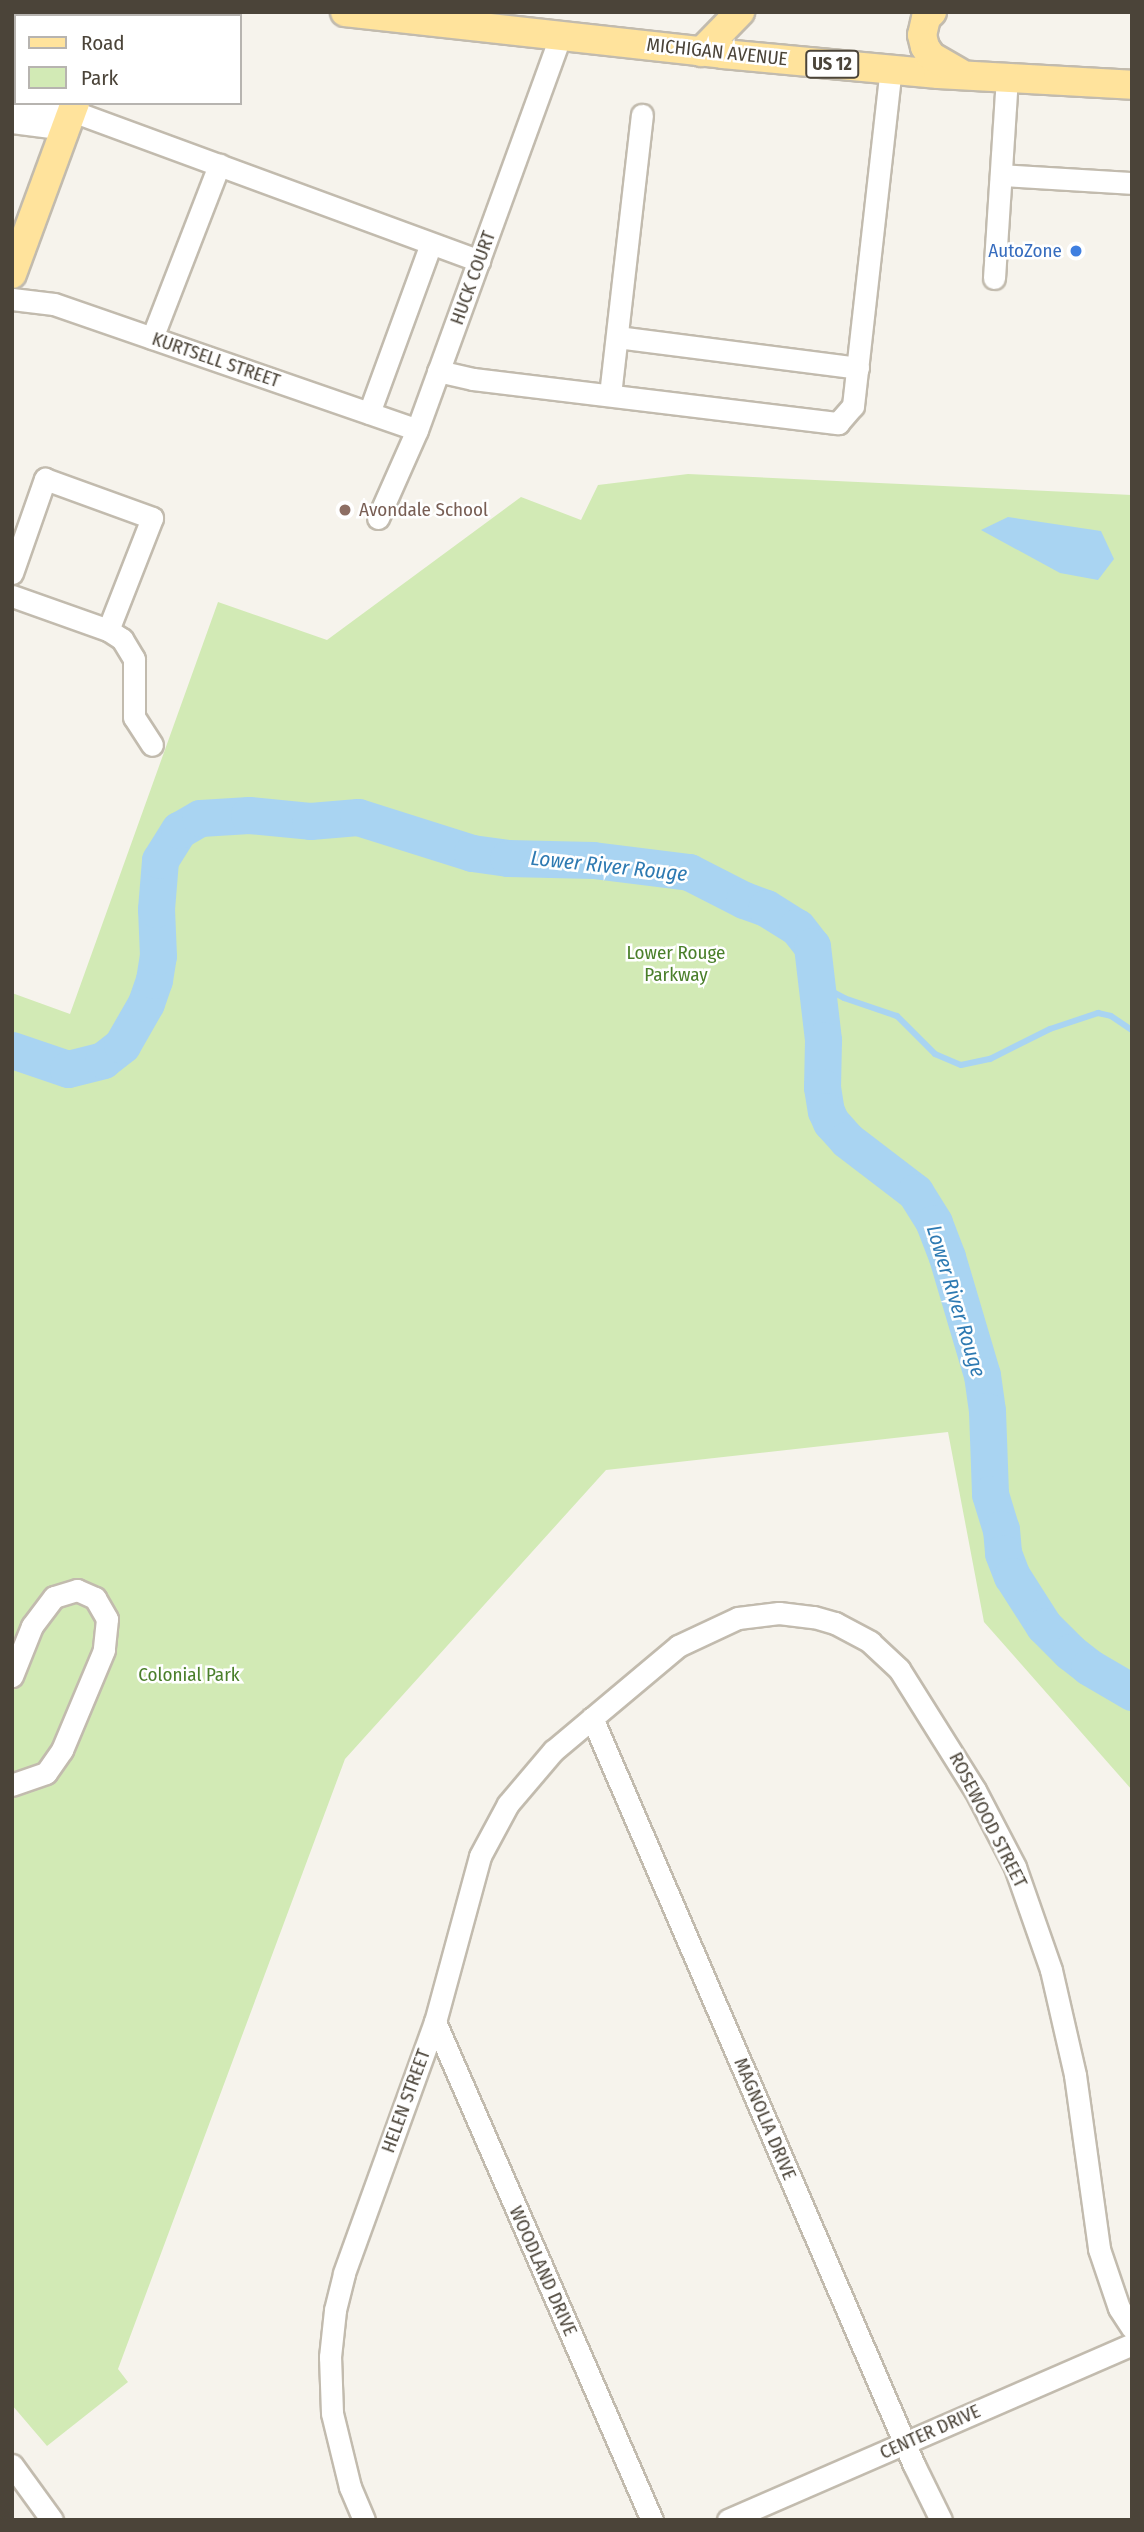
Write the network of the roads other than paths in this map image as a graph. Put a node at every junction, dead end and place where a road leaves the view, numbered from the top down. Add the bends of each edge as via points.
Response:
1 (345, 12) edge
2 (740, 12) edge
3 (932, 12) edge
4 (561, 35) junction
5 (701, 52) junction
6 (891, 69) junction
7 (963, 75) junction
8 (1007, 78) junction
9 (1132, 85) edge
10 (27, 105) edge
11 (642, 115) dead end
12 (70, 116) edge
13 (12, 122) edge
14 (219, 165) junction
15 (1001, 176) junction
16 (1132, 183) edge
17 (431, 244) junction
18 (479, 261) junction
19 (12, 274) edge
20 (994, 278) dead end
21 (12, 299) edge
22 (617, 337) junction
23 (152, 338) junction
24 (858, 368) junction
25 (438, 371) junction
26 (610, 396) junction
27 (369, 413) junction
28 (417, 430) junction
29 (378, 518) dead end
30 (12, 573) edge
31 (12, 596) edge
32 (108, 630) junction
33 (152, 746) dead end
34 (12, 1676) edge
35 (592, 1718) junction
36 (12, 1785) edge
37 (435, 2022) junction
38 (1132, 2328) edge
39 (1132, 2344) edge
40 (905, 2443) junction
41 (12, 2465) edge
42 (52, 2520) edge
43 (364, 2520) edge
44 (652, 2520) edge
45 (728, 2520) edge
46 (941, 2520) edge

1 - 4 main road, MICHIGAN AVENUE / US 12
2 - 5 main road
3 - 7 main road via 922,35 925,47 930,57
4 - 5 main road, MICHIGAN AVENUE / US 12
4 - 18 street, HUCK COURT
5 - 6 main road, MICHIGAN AVENUE / US 12
6 - 7 main road, MICHIGAN AVENUE / US 12
6 - 24 street
7 - 8 main road, MICHIGAN AVENUE / US 12
8 - 9 main road, MICHIGAN AVENUE / US 12
8 - 15 street
10 - 12 street
11 - 22 street
12 - 13 street
12 - 14 street
12 - 19 main road
14 - 17 street
14 - 23 street
15 - 16 street
15 - 20 street
17 - 18 street
17 - 27 street
18 - 25 street, HUCK COURT
21 - 23 street, KURTSELL STREET via 50,303
22 - 24 street
22 - 26 street
23 - 27 street, KURTSELL STREET
24 - 26 street via 853,406 838,423
25 - 26 street
25 - 28 street, HUCK COURT
27 - 28 street, KURTSELL STREET
28 - 29 street, HUCK COURT
30 - 32 street via 46,479 152,518
31 - 32 street
32 - 33 street via 122,639 134,659 134,717
34 - 36 street via 32,1626 54,1597 77,1590 95,1598 107,1619 104,1650 62,1750 47,1773
35 - 37 street, HELEN STREET via 529,1777 489,1836 473,1877
35 - 38 street, ROSEWOOD STREET via 678,1646 720,1624 755,1614 796,1614 835,1623 870,1642 899,1669 975,1790 1032,1911 1072,2055 1099,2249 1119,2308
35 - 40 street, MAGNOLIA DRIVE
37 - 43 street, HELEN STREET via 344,2273 335,2310 330,2357 332,2413 350,2487
37 - 44 street, WOODLAND DRIVE
39 - 40 street, CENTER DRIVE
40 - 45 street, CENTER DRIVE
40 - 46 street, MAGNOLIA DRIVE
41 - 42 street

